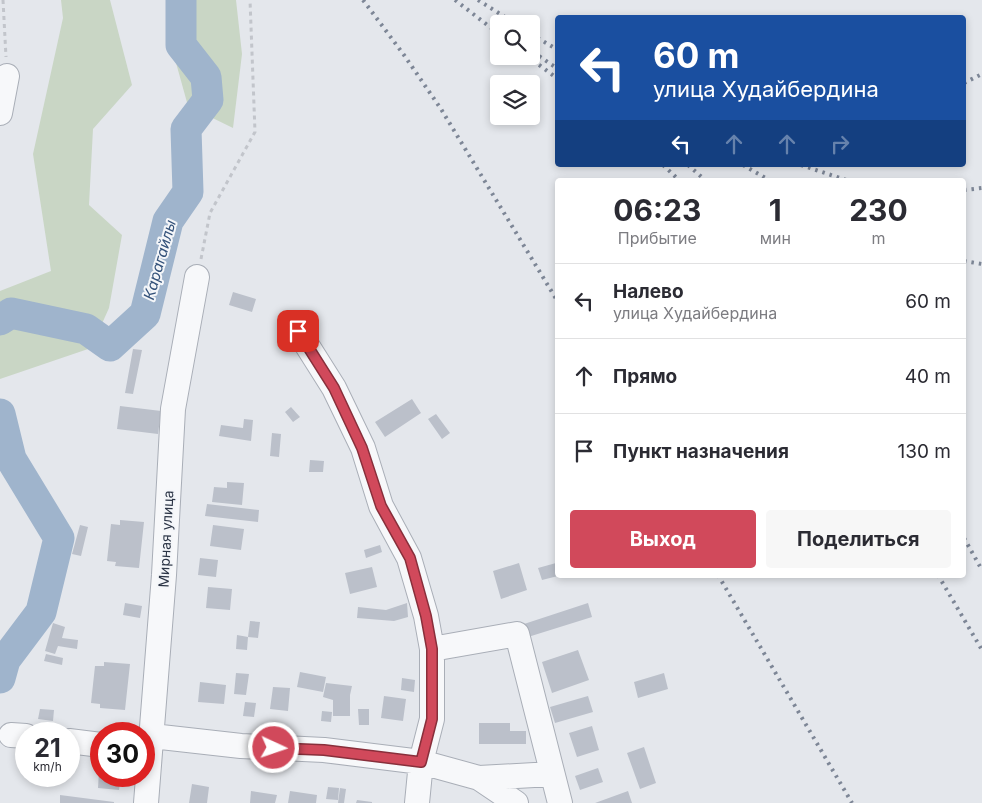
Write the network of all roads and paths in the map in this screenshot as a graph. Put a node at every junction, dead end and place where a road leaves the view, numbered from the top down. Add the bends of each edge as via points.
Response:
1 (3, 0) edge
2 (250, 0) edge
3 (7, 76) joint
4 (0, 113) edge
5 (197, 277) joint
6 (298, 331) dead end
7 (432, 649) junction
8 (150, 722) edge
9 (155, 739) edge
10 (421, 762) junction
11 (552, 774) junction
12 (479, 778) junction
13 (146, 787) edge
14 (146, 803) edge
15 (417, 803) edge
16 (516, 803) edge
17 (560, 803) edge

1 - 3 path
2 - 5 path via 255,132 210,212
3 - 4 street
5 - 8 street, Мирная улица via 173,409 164,575
6 - 7 street via 334,388 362,448 381,506 410,558
7 - 10 street via 432,719
7 - 11 street via 517,634
9 - 10 street via 324,750
10 - 12 street
10 - 15 street
11 - 12 street
11 - 17 street
12 - 16 street
13 - 14 street, Мирная улица

